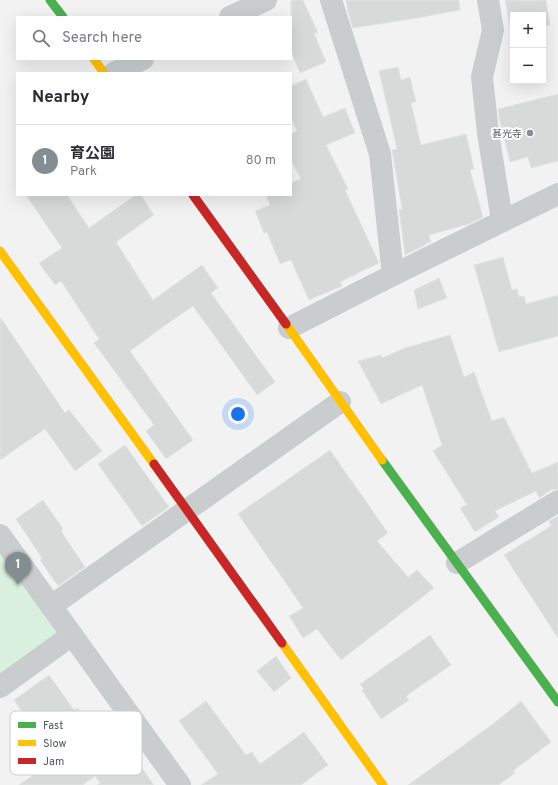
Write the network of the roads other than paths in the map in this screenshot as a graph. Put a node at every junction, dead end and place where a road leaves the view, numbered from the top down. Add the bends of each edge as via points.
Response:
1 (50, 0) edge
2 (266, 0) edge
3 (331, 0) edge
4 (488, 0) edge
5 (62, 16) edge
6 (232, 16) edge
7 (95, 60) edge
8 (141, 60) edge
9 (103, 72) edge
10 (116, 72) edge
11 (558, 194) edge
12 (193, 196) edge
13 (502, 220) junction
14 (0, 251) edge
15 (393, 274) junction
16 (289, 328) junction
17 (340, 402) junction
18 (558, 501) edge
19 (187, 510) junction
20 (0, 535) edge
21 (457, 562) junction
22 (51, 606) junction
23 (72, 635) junction
24 (0, 687) edge
25 (558, 702) edge
26 (127, 711) edge
27 (142, 732) edge
28 (180, 785) edge
29 (384, 785) edge

1 - 5 street
2 - 6 street
3 - 15 street via 380,154
4 - 13 street via 493,30 482,77
7 - 9 street
8 - 10 street
11 - 13 street
12 - 16 street
13 - 15 street
14 - 19 street
15 - 16 street
16 - 17 street
17 - 19 street
17 - 21 street
18 - 21 street
19 - 22 street
19 - 29 street
20 - 22 street
21 - 25 street
22 - 23 street
23 - 24 street
23 - 26 street
27 - 28 street

